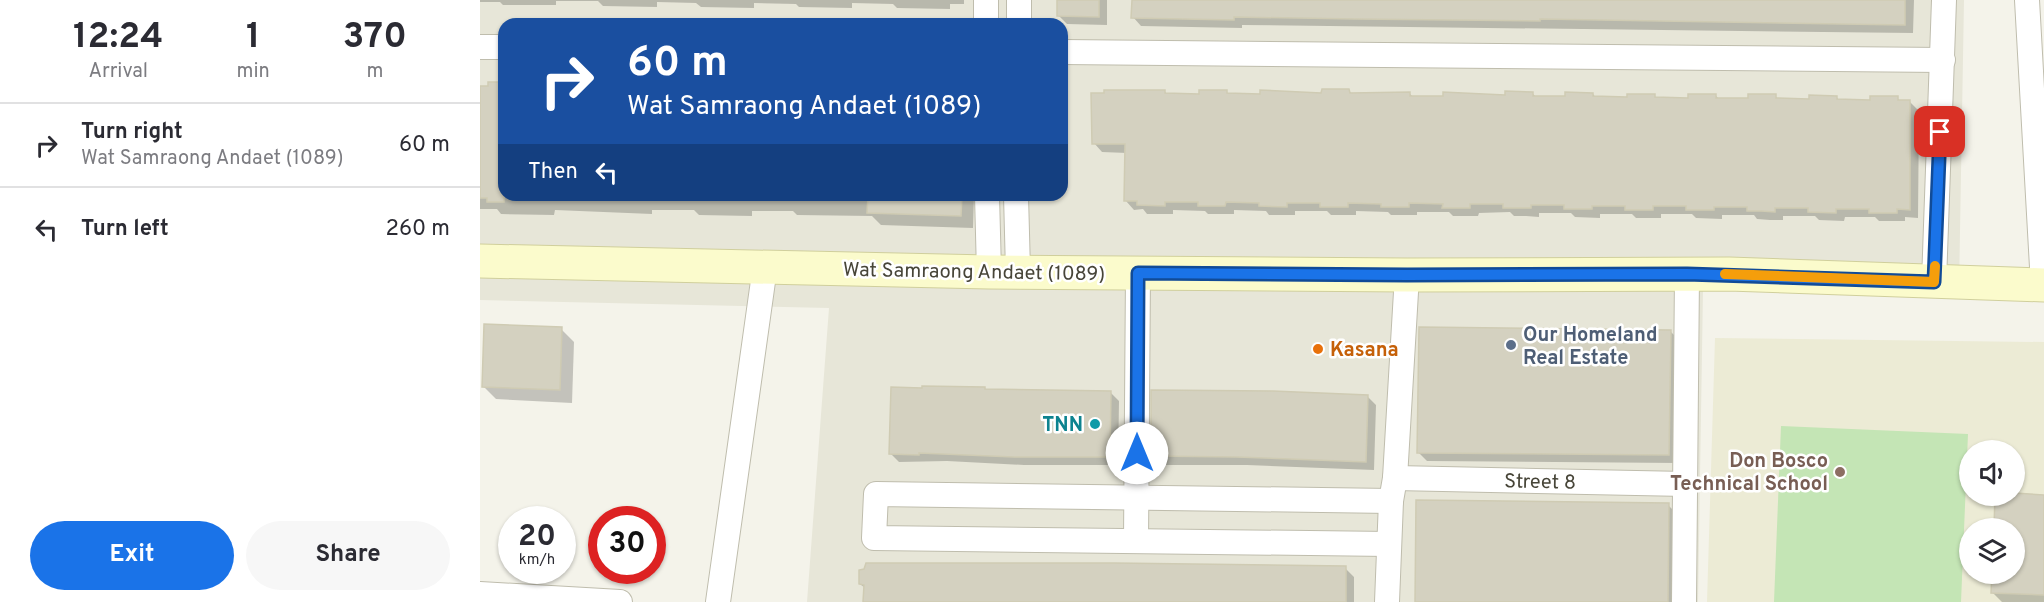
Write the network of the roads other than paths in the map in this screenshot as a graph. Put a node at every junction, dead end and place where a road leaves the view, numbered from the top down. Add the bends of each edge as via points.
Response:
1 (986, 0) edge
2 (1019, 0) edge
3 (1944, 0) edge
4 (2027, 0) edge
5 (986, 18) edge
6 (1018, 18) edge
7 (480, 47) edge
8 (498, 47) edge
9 (1068, 52) edge
10 (1943, 60) junction
11 (988, 201) edge
12 (1015, 201) edge
13 (480, 261) edge
14 (765, 267) junction
15 (1003, 271) junction
16 (1138, 273) junction
17 (1687, 274) junction
18 (1407, 275) junction
19 (1934, 282) junction
20 (2044, 285) edge
21 (1686, 484) junction
22 (1393, 489) junction
23 (1137, 498) junction
24 (1136, 541) junction
25 (1389, 544) junction
26 (480, 594) edge
27 (620, 602) edge
28 (717, 602) edge
29 (1387, 602) edge
30 (1684, 602) edge

1 - 5 street
2 - 6 street
3 - 10 street
4 - 20 street
7 - 8 street
9 - 10 street
10 - 19 street
11 - 15 street
12 - 15 street
13 - 14 main road, Wat Samraong Andaet (1089)
14 - 15 main road, Wat Samraong Andaet (1089)
14 - 28 street
15 - 16 main road, Wat Samraong Andaet (1089)
16 - 18 main road, Wat Samraong Andaet (1089)
16 - 23 street
17 - 18 main road, Wat Samraong Andaet (1089)
17 - 19 main road, Wat Samraong Andaet (1089)
17 - 21 street
18 - 22 street
19 - 20 main road, Wat Samraong Andaet (1089)
21 - 22 street, Street 8
21 - 30 street
22 - 23 street, Street 8
22 - 25 street
23 - 24 street
23 - 24 street, Street 8 via 876,494 874,538
24 - 25 street
25 - 29 street
26 - 27 street

